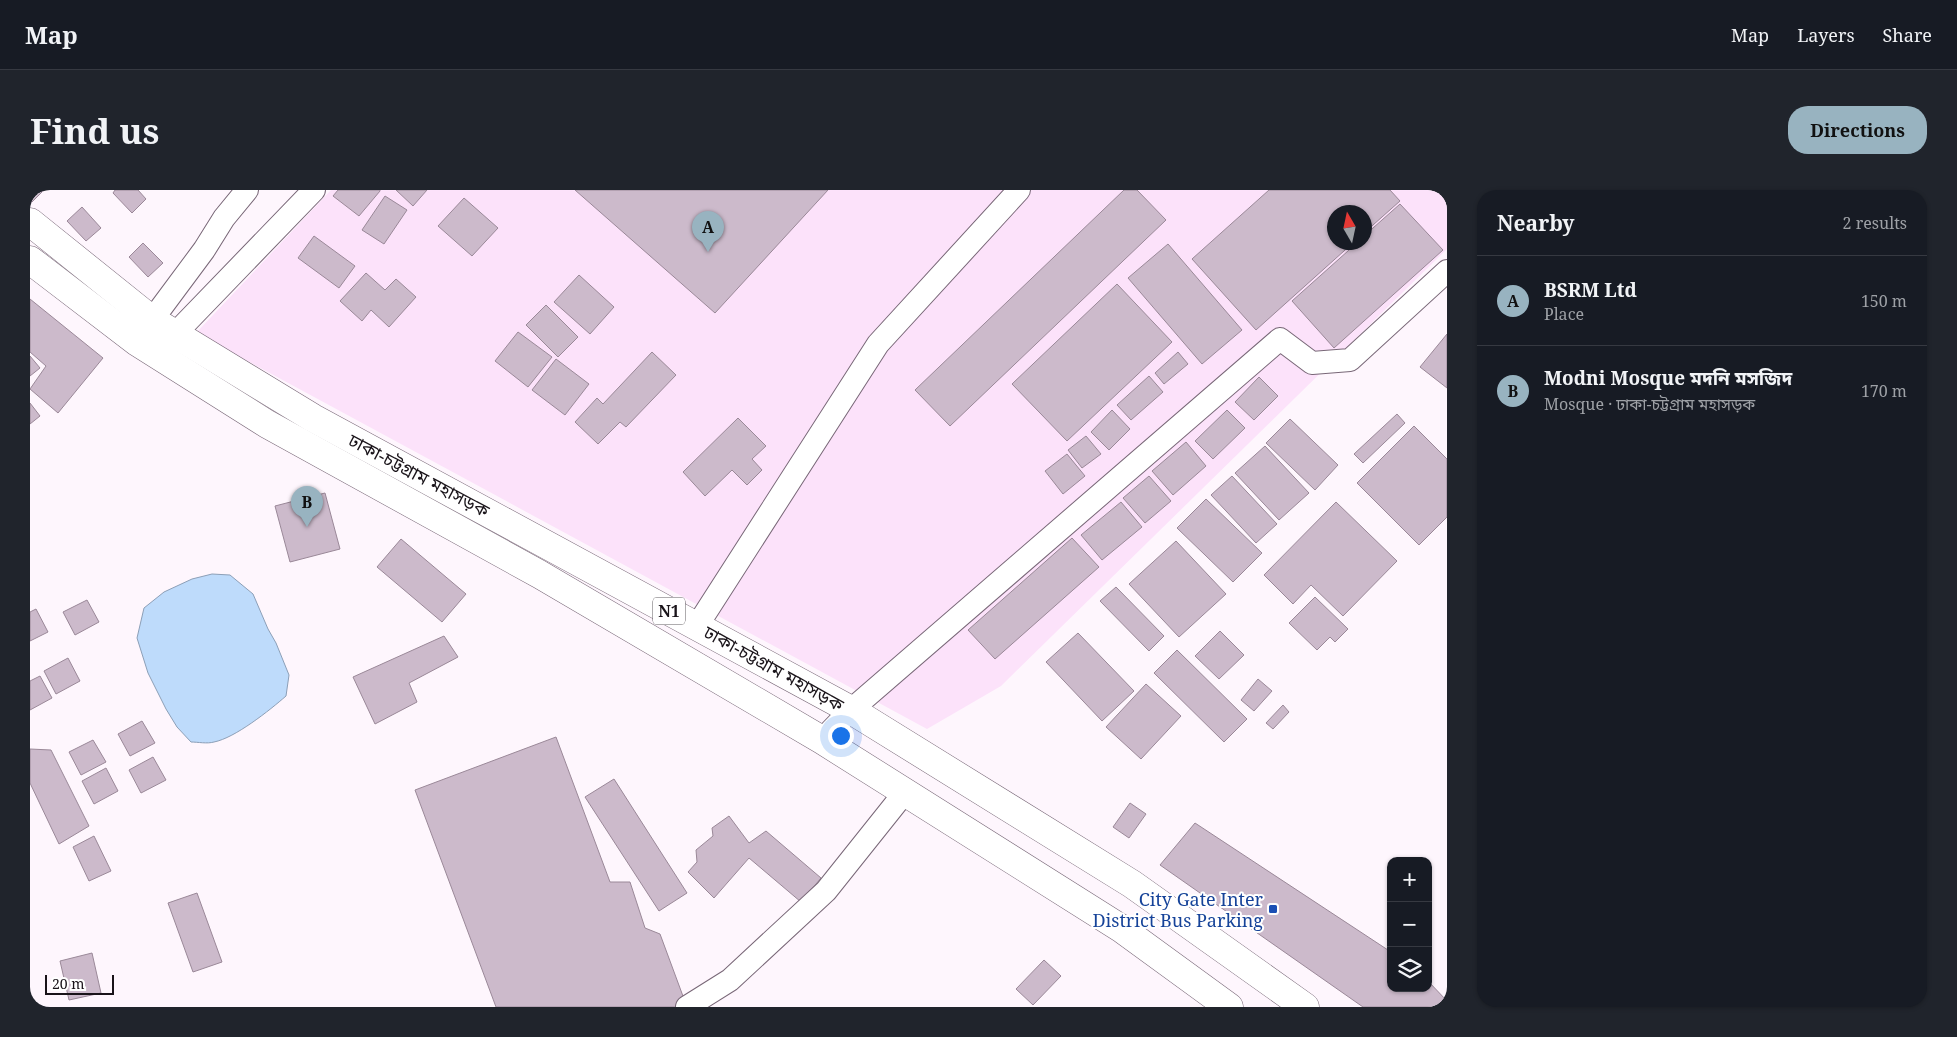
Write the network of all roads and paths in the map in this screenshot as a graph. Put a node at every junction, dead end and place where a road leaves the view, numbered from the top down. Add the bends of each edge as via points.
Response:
1 (247, 190) edge
2 (314, 190) edge
3 (1019, 190) edge
4 (30, 222) edge
5 (30, 260) edge
6 (1447, 271) edge
7 (164, 327) junction
8 (697, 626) junction
9 (851, 710) junction
10 (822, 740) junction
11 (905, 792) junction
12 (687, 1007) edge
13 (1229, 1007) edge
14 (1305, 1007) edge

1 - 7 street via 204,250
2 - 7 street
3 - 8 street via 878,344
4 - 7 highway, ঢাকা-চট্টগ্রাম মহাসড়ক / N1
5 - 10 highway, ঢাকা-চট্টগ্রাম মহাসড়ক / N1 via 137,342 267,424 539,574
6 - 9 street via 1350,360 1312,364 1280,339
7 - 8 highway, ঢাকা-চট্টগ্রাম মহাসড়ক / N1 via 313,418
8 - 9 highway, ঢাকা-চট্টগ্রাম মহাসড়ক / N1
9 - 10 street
9 - 14 highway, ঢাকা-চট্টগ্রাম মহাসড়ক / N1 via 1132,884
10 - 11 highway, ঢাকা-চট্টগ্রাম মহাসড়ক / N1
11 - 12 street via 826,891 730,980
11 - 13 highway, ঢাকা-চট্টগ্রাম মহাসড়ক / N1 via 1122,929

